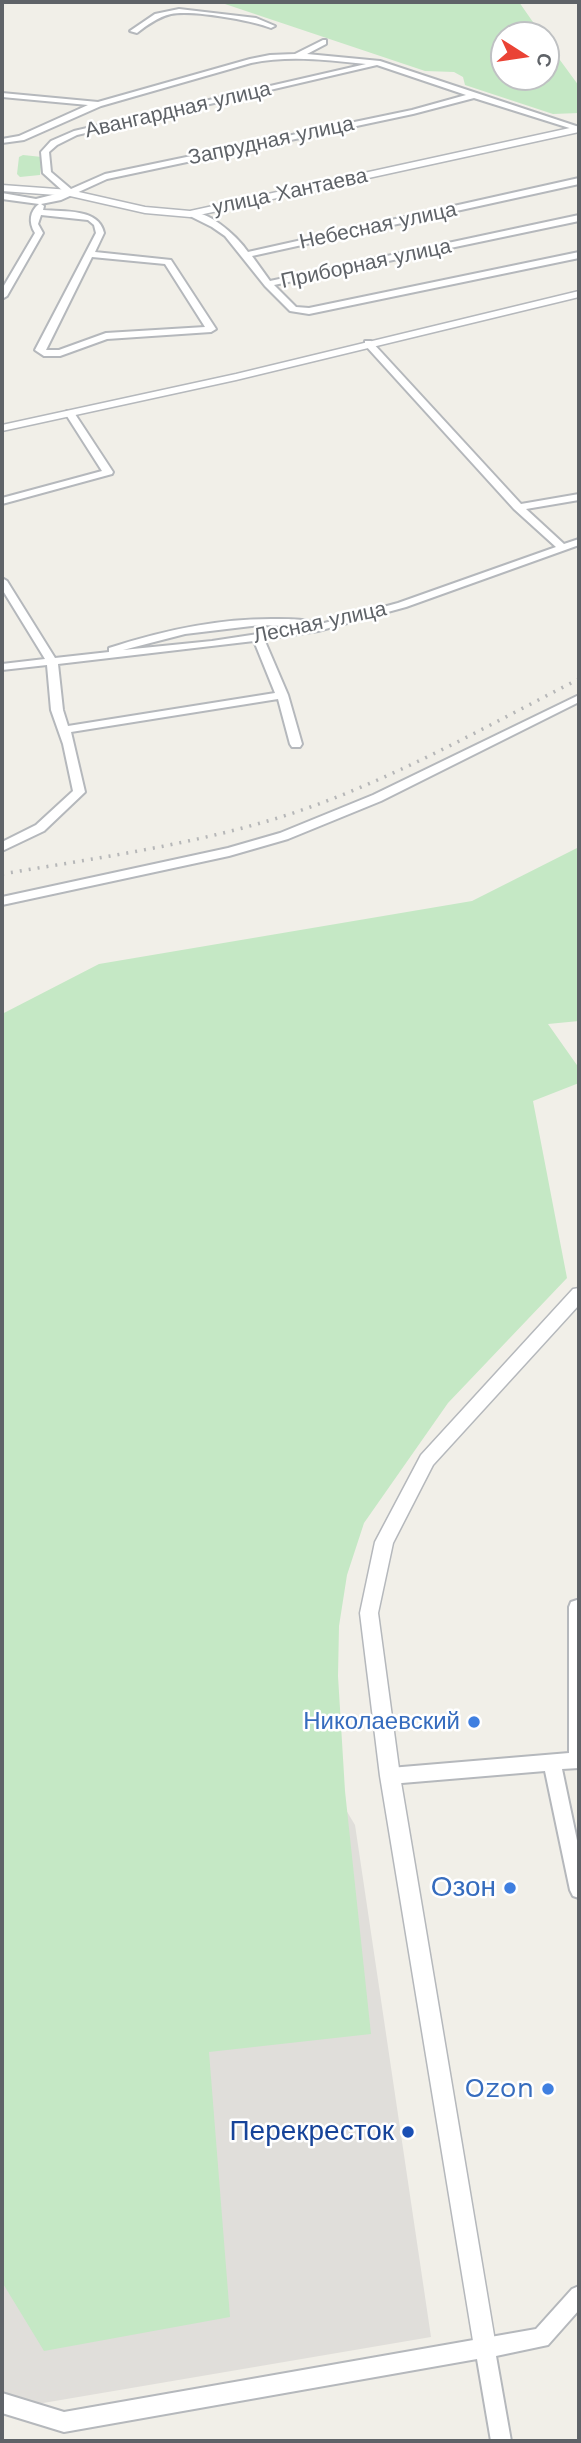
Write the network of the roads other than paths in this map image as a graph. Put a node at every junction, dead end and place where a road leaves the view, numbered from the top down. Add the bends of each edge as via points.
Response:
1 (271, 26) dead end
2 (134, 31) dead end
3 (323, 43) dead end
4 (296, 57) junction
5 (377, 63) junction
6 (2, 95) edge
7 (474, 95) junction
8 (98, 104) junction
9 (578, 129) edge
10 (2, 141) edge
11 (579, 181) edge
12 (2, 188) edge
13 (69, 194) junction
14 (2, 196) edge
15 (42, 201) junction
16 (36, 212) junction
17 (190, 214) junction
18 (579, 218) edge
19 (89, 254) junction
20 (246, 255) junction
21 (579, 255) edge
22 (268, 284) junction
23 (579, 295) edge
24 (2, 296) edge
25 (368, 343) junction
26 (70, 413) junction
27 (2, 428) edge
28 (579, 497) edge
29 (2, 501) edge
30 (518, 507) junction
31 (579, 542) edge
32 (563, 548) junction
33 (2, 581) edge
34 (6, 595) edge
35 (325, 626) junction
36 (258, 638) junction
37 (88, 658) junction
38 (52, 662) junction
39 (2, 667) edge
40 (282, 695) junction
41 (579, 698) edge
42 (64, 730) junction
43 (296, 744) dead end
44 (2, 847) edge
45 (2, 901) edge
46 (579, 1294) edge
47 (579, 1609) edge
48 (578, 1760) edge
49 (551, 1762) junction
50 (390, 1776) junction
51 (579, 1890) edge
52 (579, 2296) edge
53 (485, 2347) junction
54 (2, 2403) edge
55 (501, 2441) edge

1 - 2 street via 191,9 151,18
3 - 4 street
4 - 5 street
4 - 8 street via 270,57 215,70
5 - 7 street
5 - 13 street, Авангардная улица via 75,133 45,152 47,173
6 - 8 street
7 - 9 street
7 - 13 street, Запрудная улица via 105,177
8 - 10 street via 21,138
9 - 17 street, улица Хантаева
11 - 20 street, Небесная улица
12 - 13 street
13 - 15 street, улица Хантаева
13 - 17 street, улица Хантаева
14 - 15 street, улица Хантаева
15 - 16 street
16 - 19 street via 91,218 100,233
16 - 24 street via 34,224 39,233
17 - 20 street via 233,236
18 - 22 street, Приборная улица
19 - 19 street via 40,350 44,353 60,353 106,336 211,329 168,262
20 - 22 street
21 - 22 street, Приборная улица via 309,311 293,309
23 - 25 street
25 - 26 street
25 - 30 street
26 - 27 street
26 - 29 street via 108,472
28 - 30 street
30 - 32 street
31 - 32 street, Лесная улица
32 - 35 street, Лесная улица via 402,606
33 - 34 street
34 - 38 street
35 - 36 street, Лесная улица
35 - 37 street via 278,621 220,625 131,643
36 - 37 street, Лесная улица
36 - 40 street
37 - 38 street, Лесная улица
38 - 39 street, Лесная улица
38 - 42 street
40 - 42 street
40 - 43 street
41 - 45 street via 377,797 284,836
42 - 44 street via 79,792 40,828
46 - 50 street via 427,1460 384,1542 369,1612
47 - 48 street
48 - 49 street
49 - 50 street
49 - 51 street
50 - 53 street
52 - 53 street via 541,2338
53 - 54 street via 64,2422
53 - 55 street

